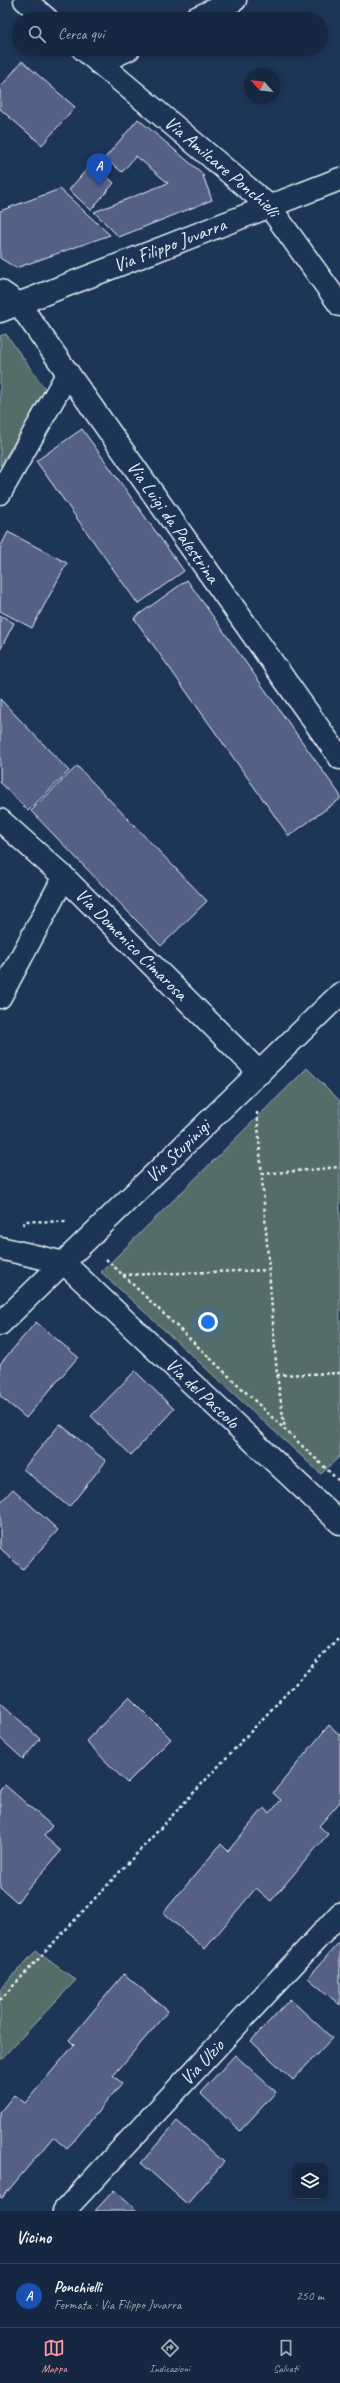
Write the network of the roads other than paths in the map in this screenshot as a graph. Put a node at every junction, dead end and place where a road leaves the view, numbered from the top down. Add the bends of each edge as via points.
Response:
1 (25, 0) edge
2 (235, 0) edge
3 (39, 12) edge
4 (209, 12) edge
5 (91, 56) edge
6 (340, 179) edge
7 (269, 206) junction
8 (0, 291) edge
9 (340, 305) edge
10 (10, 307) edge
11 (68, 372) junction
12 (0, 493) edge
13 (340, 758) edge
14 (0, 820) edge
15 (64, 878) junction
16 (340, 994) edge
17 (0, 997) edge
18 (257, 1076) junction
19 (0, 1248) edge
20 (71, 1270) junction
21 (0, 1324) edge
22 (340, 1523) edge
23 (340, 1914) edge
24 (64, 2211) edge

1 - 3 street
2 - 4 street
5 - 7 street, Via Amilcare Ponchielli
6 - 7 street, Via Filippo Juvarra
7 - 9 street, Via Amilcare Ponchielli
7 - 10 street, Via Filippo Juvarra
8 - 10 street, Via Luigi da Palestrina
10 - 11 street, Via Luigi da Palestrina
11 - 12 street
11 - 13 street, Via Luigi da Palestrina
14 - 15 street, Via Domenico Cimarosa
15 - 17 street
15 - 18 street, Via Domenico Cimarosa
16 - 18 street, Via Stupinigi
18 - 20 street, Via Stupinigi
19 - 20 street
20 - 21 street, Via Stupinigi
20 - 22 street, Via del Pascolo
23 - 24 street, Via Ulzio

